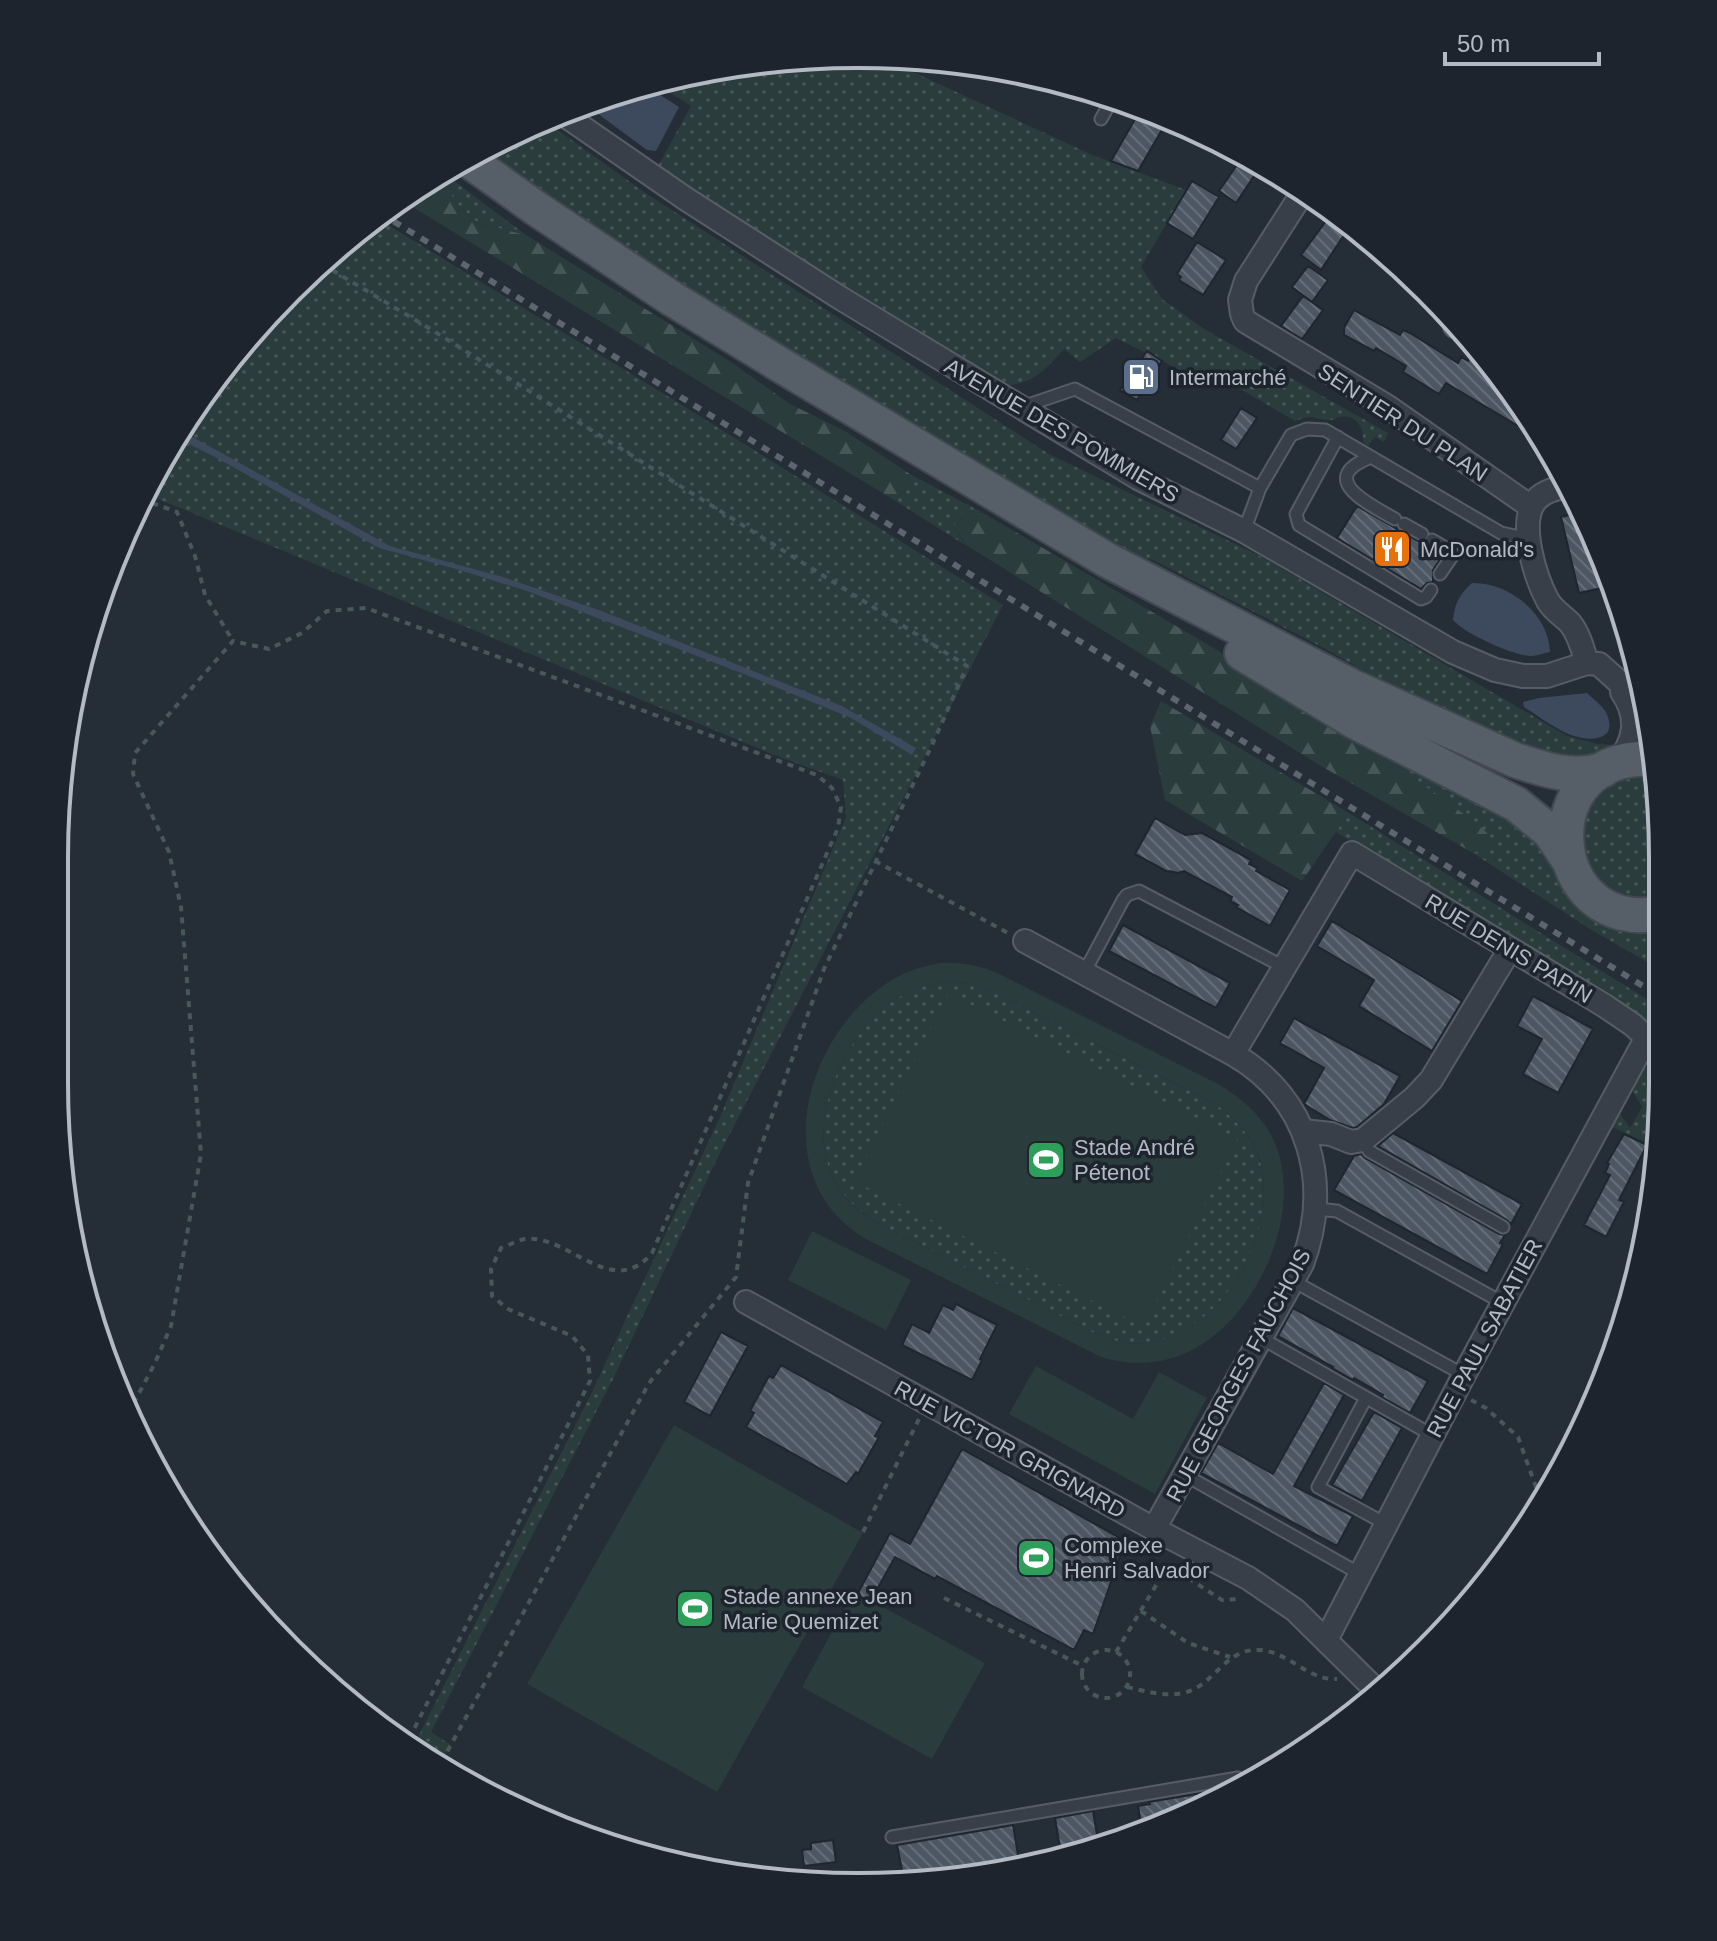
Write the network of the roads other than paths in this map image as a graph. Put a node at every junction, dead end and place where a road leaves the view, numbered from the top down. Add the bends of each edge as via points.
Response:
1 (1107, 108) edge
2 (1101, 119) dead end
3 (574, 121) edge
4 (477, 166) edge
5 (1297, 201) edge
6 (1021, 408) junction
7 (1338, 437) junction
8 (1371, 457) junction
9 (1260, 488) junction
10 (1557, 489) edge
11 (1531, 507) junction
12 (1244, 531) junction
13 (1529, 539) junction
14 (1107, 560) junction
15 (1440, 574) dead end
16 (1431, 590) dead end
17 (1587, 663) junction
18 (1610, 674) junction
19 (1631, 693) edge
20 (1642, 759) edge
21 (1609, 767) junction
22 (1568, 859) junction
23 (1649, 914) edge
24 (1025, 941) road end
25 (1510, 949) junction
26 (1284, 967) junction
27 (1084, 973) junction
28 (1649, 1040) edge
29 (1649, 1053) edge
30 (1233, 1054) junction
31 (1303, 1131) junction
32 (1363, 1140) junction
33 (1316, 1209) junction
34 (1503, 1227) dead end
35 (1293, 1281) junction
36 (746, 1302) dead end
37 (1503, 1303) junction
38 (1261, 1338) junction
39 (1460, 1383) junction
40 (1366, 1398) junction
41 (1432, 1435) junction
42 (1185, 1475) junction
43 (1386, 1524) junction
44 (1154, 1529) junction
45 (1360, 1574) junction
46 (1326, 1640) junction
47 (1371, 1685) edge
48 (1230, 1779) edge
49 (892, 1837) dead end

1 - 2 lane
3 - 6 street, AVENUE DES POMMIERS via 816,283
4 - 14 main road via 660,291
5 - 11 street, SENTIER DU PLAN via 1246,281 1240,300 1245,321 1388,407
6 - 9 lane via 1075,389
6 - 12 street, AVENUE DES POMMIERS via 1145,482
7 - 8 lane
7 - 9 lane via 1316,429 1291,435
7 - 16 lane via 1296,514 1299,525 1421,599
8 - 13 lane via 1501,533
8 - 15 lane via 1350,468 1351,490 1451,551
9 - 12 lane
10 - 11 street
11 - 13 street
12 - 17 street, AVENUE DES POMMIERS via 1482,665 1534,677
13 - 17 street via 1546,597 1572,626
14 - 21 main road via 1353,687 1515,760 1567,774
14 - 22 main road via 1182,614 1354,721 1516,804 1550,832
17 - 18 street via 1599,664
18 - 19 street
18 - 21 street via 1634,717 1627,748
20 - 21 main road
21 - 22 main road via 1580,791 1570,809
22 - 23 main road via 1582,886 1606,906
24 - 27 street, RUE GEORGES FAUCHOIS
25 - 26 street, RUE DENIS PAPIN via 1352,853
25 - 28 street, RUE DENIS PAPIN via 1613,1011
25 - 32 street via 1431,1080
26 - 27 lane via 1139,891 1123,900
26 - 30 street
27 - 30 street, RUE GEORGES FAUCHOIS
29 - 37 street, RUE PAUL SABATIER
30 - 31 street, RUE GEORGES FAUCHOIS via 1274,1086
31 - 32 street
31 - 33 street, RUE GEORGES FAUCHOIS via 1314,1170
32 - 34 lane via 1369,1151
33 - 35 street, RUE GEORGES FAUCHOIS via 1312,1236
33 - 37 lane via 1337,1211
35 - 38 street, RUE GEORGES FAUCHOIS
35 - 39 lane
36 - 44 street, RUE VICTOR GRIGNARD
37 - 39 street, RUE PAUL SABATIER
38 - 40 lane
38 - 42 street, RUE GEORGES FAUCHOIS
39 - 41 street, RUE PAUL SABATIER
40 - 41 lane
40 - 43 lane via 1318,1487
41 - 43 street, RUE PAUL SABATIER
42 - 44 street, RUE GEORGES FAUCHOIS
42 - 45 lane
43 - 45 street, RUE PAUL SABATIER
44 - 46 street, RUE VICTOR GRIGNARD via 1273,1594
45 - 46 street, RUE PAUL SABATIER
46 - 47 street, RUE VICTOR GRIGNARD
48 - 49 lane

